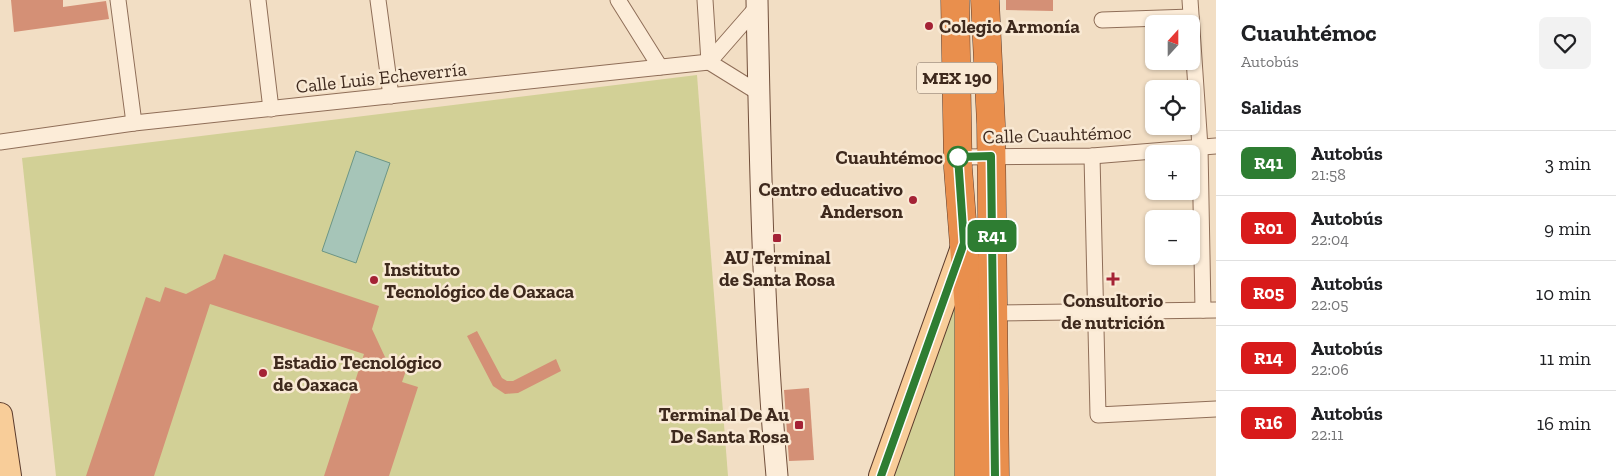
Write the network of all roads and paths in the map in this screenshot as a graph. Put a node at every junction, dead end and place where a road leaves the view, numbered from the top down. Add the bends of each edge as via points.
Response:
1 (118, 0) edge
2 (258, 0) edge
3 (378, 0) edge
4 (618, 0) edge
5 (706, 0) edge
6 (956, 0) edge
7 (985, 0) edge
8 (1190, 0) edge
9 (757, 4) edge
10 (1191, 15) edge
11 (1145, 19) edge
12 (1102, 20) dead end
13 (709, 62) junction
14 (660, 67) junction
15 (1195, 70) edge
16 (758, 93) junction
17 (391, 96) junction
18 (271, 109) junction
19 (134, 123) junction
20 (0, 142) edge
21 (1200, 145) edge
22 (1216, 146) edge
23 (1200, 147) joint
24 (1145, 152) edge
25 (991, 156) junction
26 (1092, 156) junction
27 (958, 157) junction
28 (964, 243) junction
29 (1209, 310) edge
30 (993, 313) junction
31 (1095, 313) junction
32 (1216, 409) edge
33 (0, 416) edge
34 (9, 476) edge
35 (777, 476) edge
36 (881, 476) edge
37 (969, 476) edge
38 (995, 476) edge

1 - 19 street
2 - 18 street
3 - 17 street
4 - 14 street
5 - 13 street
6 - 27 highway, MEX 190
7 - 25 highway, MEX 190 via 990,61
8 - 10 street
9 - 13 street
9 - 16 street
11 - 12 street
13 - 14 street, Calle Luis Echeverría
13 - 16 street
14 - 17 street, Calle Luis Echeverría
15 - 21 street
16 - 35 street via 767,365
17 - 18 street, Calle Luis Echeverría
18 - 19 street, Calle Luis Echeverría
19 - 20 street, Calle Luis Echeverría
22 - 23 street, Calle Cuauhtémoc
23 - 29 street
24 - 26 street, Calle Cuauhtémoc
25 - 26 street, Calle Cuauhtémoc
25 - 27 street, Calle Cuauhtémoc
25 - 30 highway, MEX 190
26 - 31 street
27 - 28 highway, MEX 190
28 - 36 main road, MEX 190
28 - 37 highway, MEX 190 via 969,310
29 - 31 street
30 - 31 street
30 - 38 highway, MEX 190
31 - 32 street via 1098,415
33 - 34 main road

